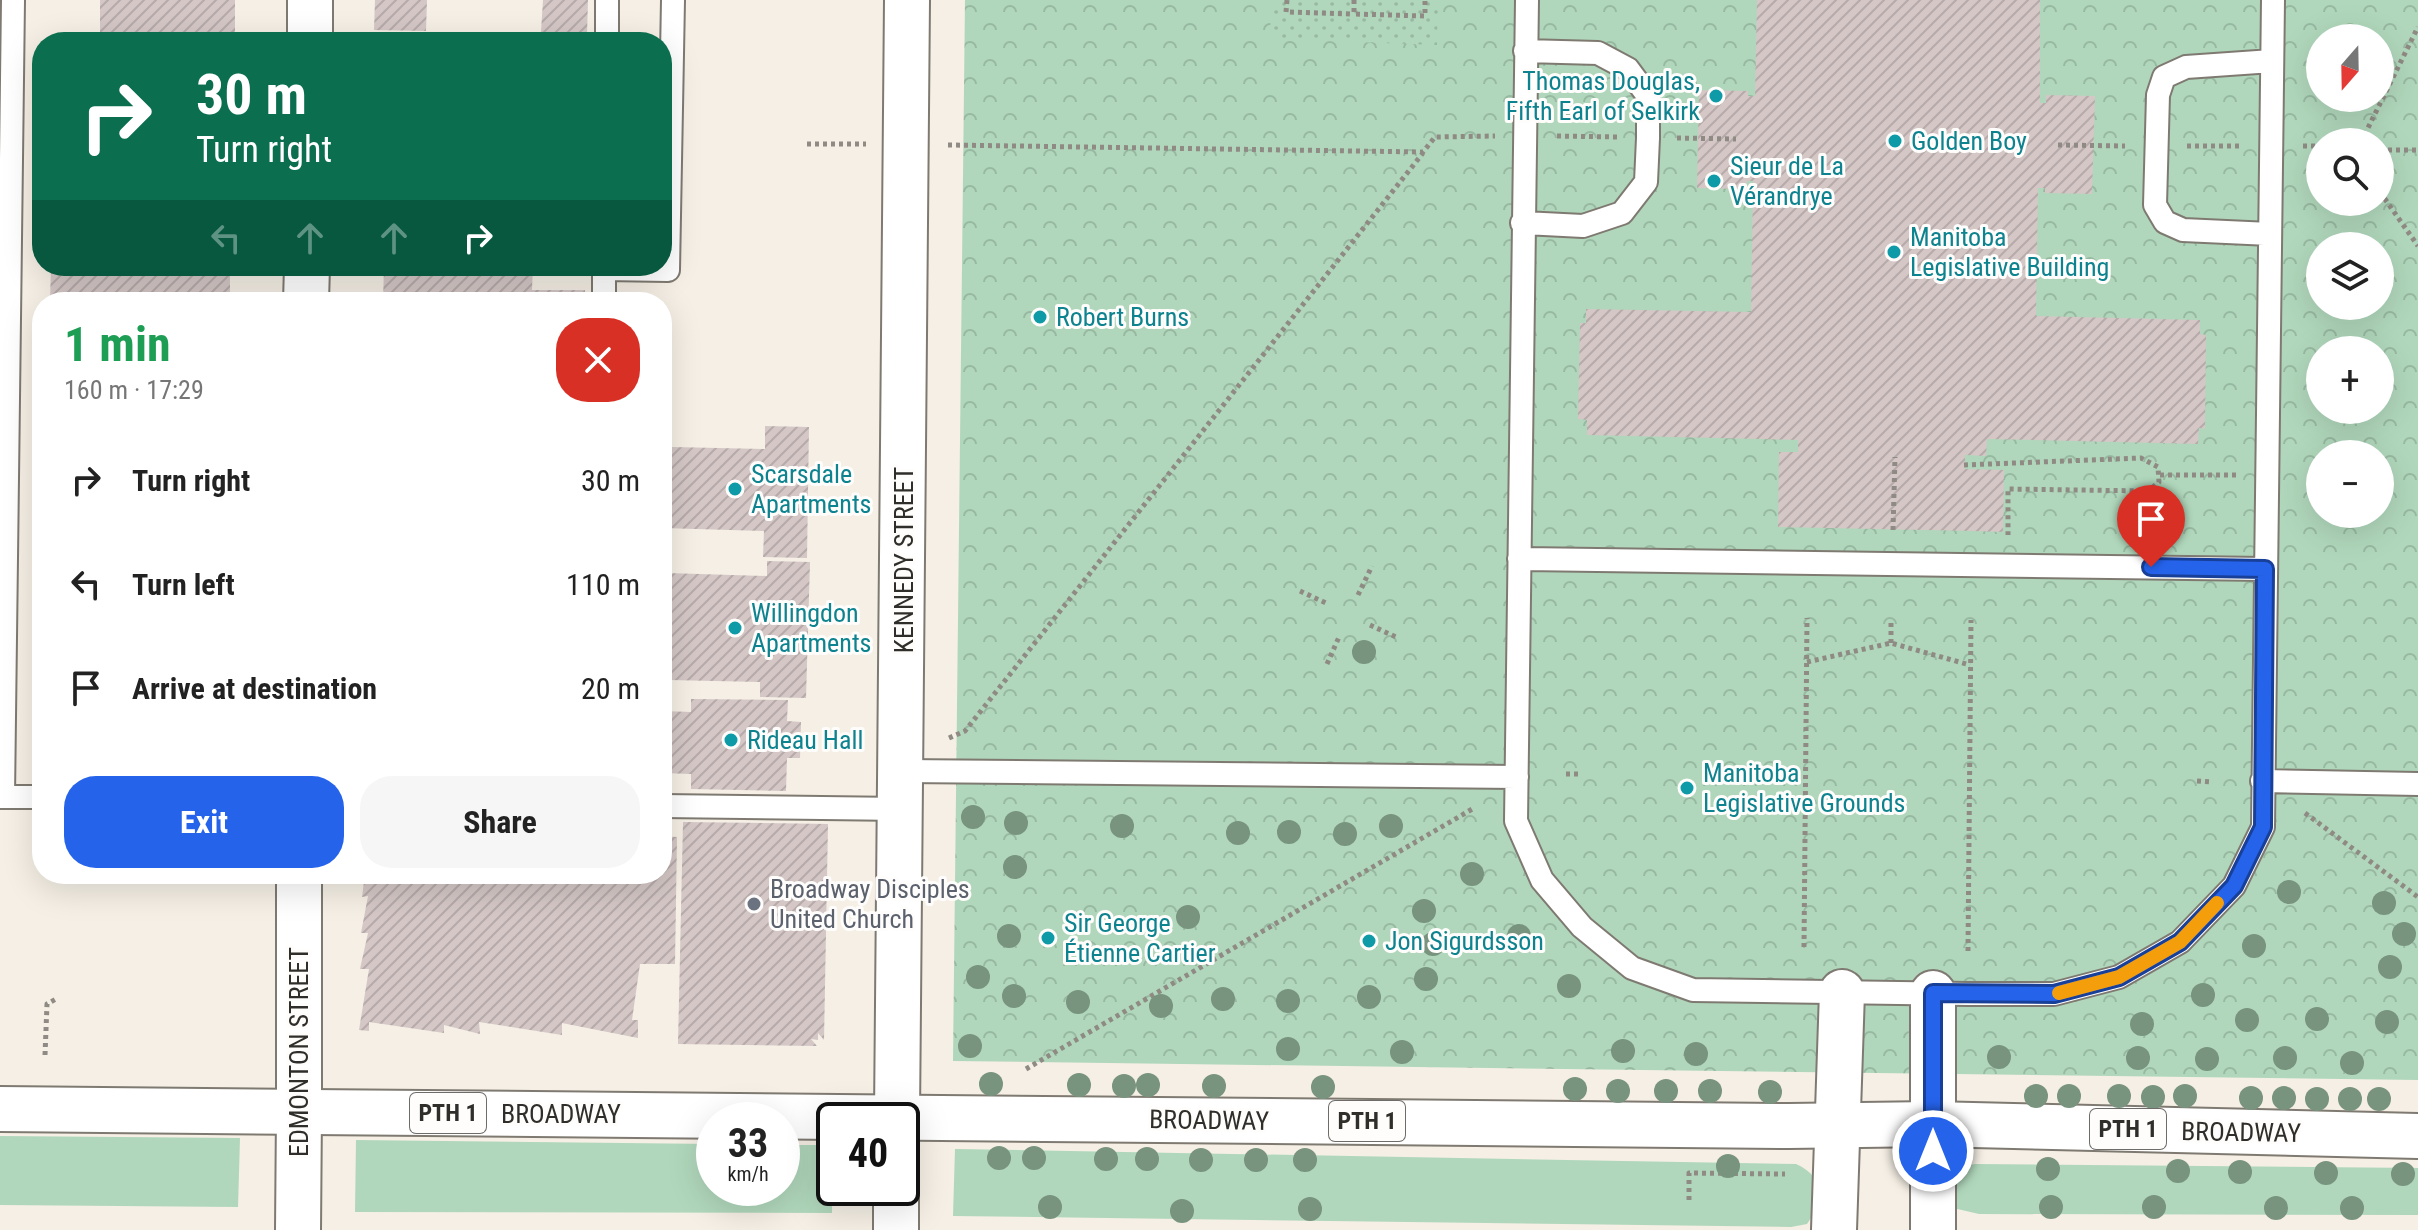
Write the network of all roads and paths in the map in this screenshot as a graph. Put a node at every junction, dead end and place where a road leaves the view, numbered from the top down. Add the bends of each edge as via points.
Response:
1 (13, 0) edge
2 (310, 0) edge
3 (607, 0) edge
4 (673, 0) edge
5 (907, 0) edge
6 (1287, 0) edge
7 (1354, 0) edge
8 (1425, 0) edge
9 (1527, 0) edge
10 (2273, 0) edge
11 (1354, 14) junction
12 (2418, 27) edge
13 (310, 32) edge
14 (607, 32) edge
15 (1525, 51) junction
16 (672, 54) edge
17 (2272, 61) junction
18 (2368, 128) edge
19 (1525, 136) junction
20 (1648, 138) junction
21 (1736, 139) dead end
22 (807, 144) dead end
23 (906, 145) junction
24 (2058, 145) dead end
25 (2157, 146) junction
26 (2271, 146) junction
27 (2306, 146) edge
28 (2394, 150) edge
29 (2418, 150) edge
30 (1423, 152) junction
31 (2394, 212) edge
32 (1522, 223) junction
33 (2270, 234) junction
34 (2418, 246) edge
35 (1895, 457) dead end
36 (1964, 465) dead end
37 (2160, 475) junction
38 (2266, 476) junction
39 (1893, 530) dead end
40 (1519, 559) junction
41 (2007, 564) junction
42 (1372, 566) dead end
43 (2265, 569) junction
44 (1300, 591) dead end
45 (1358, 595) dead end
46 (1328, 604) dead end
47 (1807, 618) dead end
48 (1891, 619) dead end
49 (1971, 620) dead end
50 (1370, 625) dead end
51 (1339, 637) dead end
52 (1398, 638) dead end
53 (1891, 643) junction
54 (1807, 662) junction
55 (1327, 664) dead end
56 (1970, 665) junction
57 (949, 738) dead end
58 (1566, 774) dead end
59 (1581, 774) dead end
60 (1517, 777) junction
61 (2197, 781) dead end
62 (2262, 781) junction
63 (2213, 782) dead end
64 (2418, 784) edge
65 (902, 790) junction
66 (2, 797) edge
67 (32, 797) edge
68 (672, 805) edge
69 (299, 884) edge
70 (2418, 897) edge
71 (1804, 947) dead end
72 (1968, 951) dead end
73 (1842, 992) junction
74 (1933, 993) junction
75 (56, 999) dead end
76 (45, 1055) dead end
77 (1026, 1069) dead end
78 (897, 1102) edge
79 (0, 1109) edge
80 (299, 1112) junction
81 (816, 1117) edge
82 (920, 1118) edge
83 (1932, 1124) junction
84 (1837, 1126) junction
85 (2418, 1136) edge
86 (1785, 1174) dead end
87 (1689, 1200) dead end
88 (896, 1206) edge
89 (298, 1230) edge
90 (896, 1230) edge
91 (1834, 1230) edge
92 (1933, 1230) edge

1 - 66 lane
2 - 13 main road
3 - 14 lane
4 - 16 lane
5 - 23 main road, KENNEDY STREET
6 - 11 path via 1286,12
7 - 11 path
8 - 11 path via 1425,16
9 - 15 lane
10 - 17 lane
12 - 18 path
15 - 19 lane
15 - 20 lane via 1598,53 1628,69 1648,96
17 - 25 lane via 2186,67 2164,77 2158,95
17 - 26 lane
19 - 20 path
19 - 30 path via 1435,137
19 - 32 lane
20 - 21 path
20 - 32 lane via 1646,182 1622,213 1583,226
22 - 23 path
23 - 30 path
23 - 65 main road, KENNEDY STREET
24 - 25 path
25 - 26 path
25 - 33 lane via 2155,205 2165,222 2183,230
26 - 27 path
26 - 33 lane
28 - 29 path
30 - 57 path via 965,731
31 - 34 path
32 - 40 lane
33 - 38 lane
35 - 39 path
36 - 37 path via 2141,458 2150,460
37 - 38 path
37 - 41 path via 2148,491 2008,489
38 - 43 lane
40 - 41 lane
40 - 60 lane
41 - 43 lane
42 - 45 path
43 - 62 lane
44 - 46 path
47 - 54 path
48 - 53 path
49 - 56 path
50 - 52 path
51 - 55 path
53 - 54 path
53 - 56 path
54 - 71 path
56 - 72 path
58 - 59 path
60 - 65 lane
60 - 73 lane via 1516,821 1542,880 1582,927 1632,968 1693,990
60 - 77 path via 1468,812
61 - 63 path
62 - 64 lane
62 - 70 path
62 - 74 lane via 2263,827 2234,886 2180,942 2119,977 2054,994
65 - 68 lane
65 - 78 main road, KENNEDY STREET
66 - 67 lane
69 - 80 main road, EDMONTON STREET
73 - 74 lane
73 - 84 main road
74 - 83 main road
75 - 76 path via 47,1004
79 - 80 main road, BROADWAY / PTH 1
80 - 81 main road, BROADWAY / PTH 1
80 - 89 main road, EDMONTON STREET
82 - 84 main road, BROADWAY / PTH 1
83 - 84 main road, BROADWAY / PTH 1
83 - 85 main road, BROADWAY / PTH 1
83 - 92 main road
84 - 91 main road
86 - 87 path via 1689,1173
88 - 90 main road

